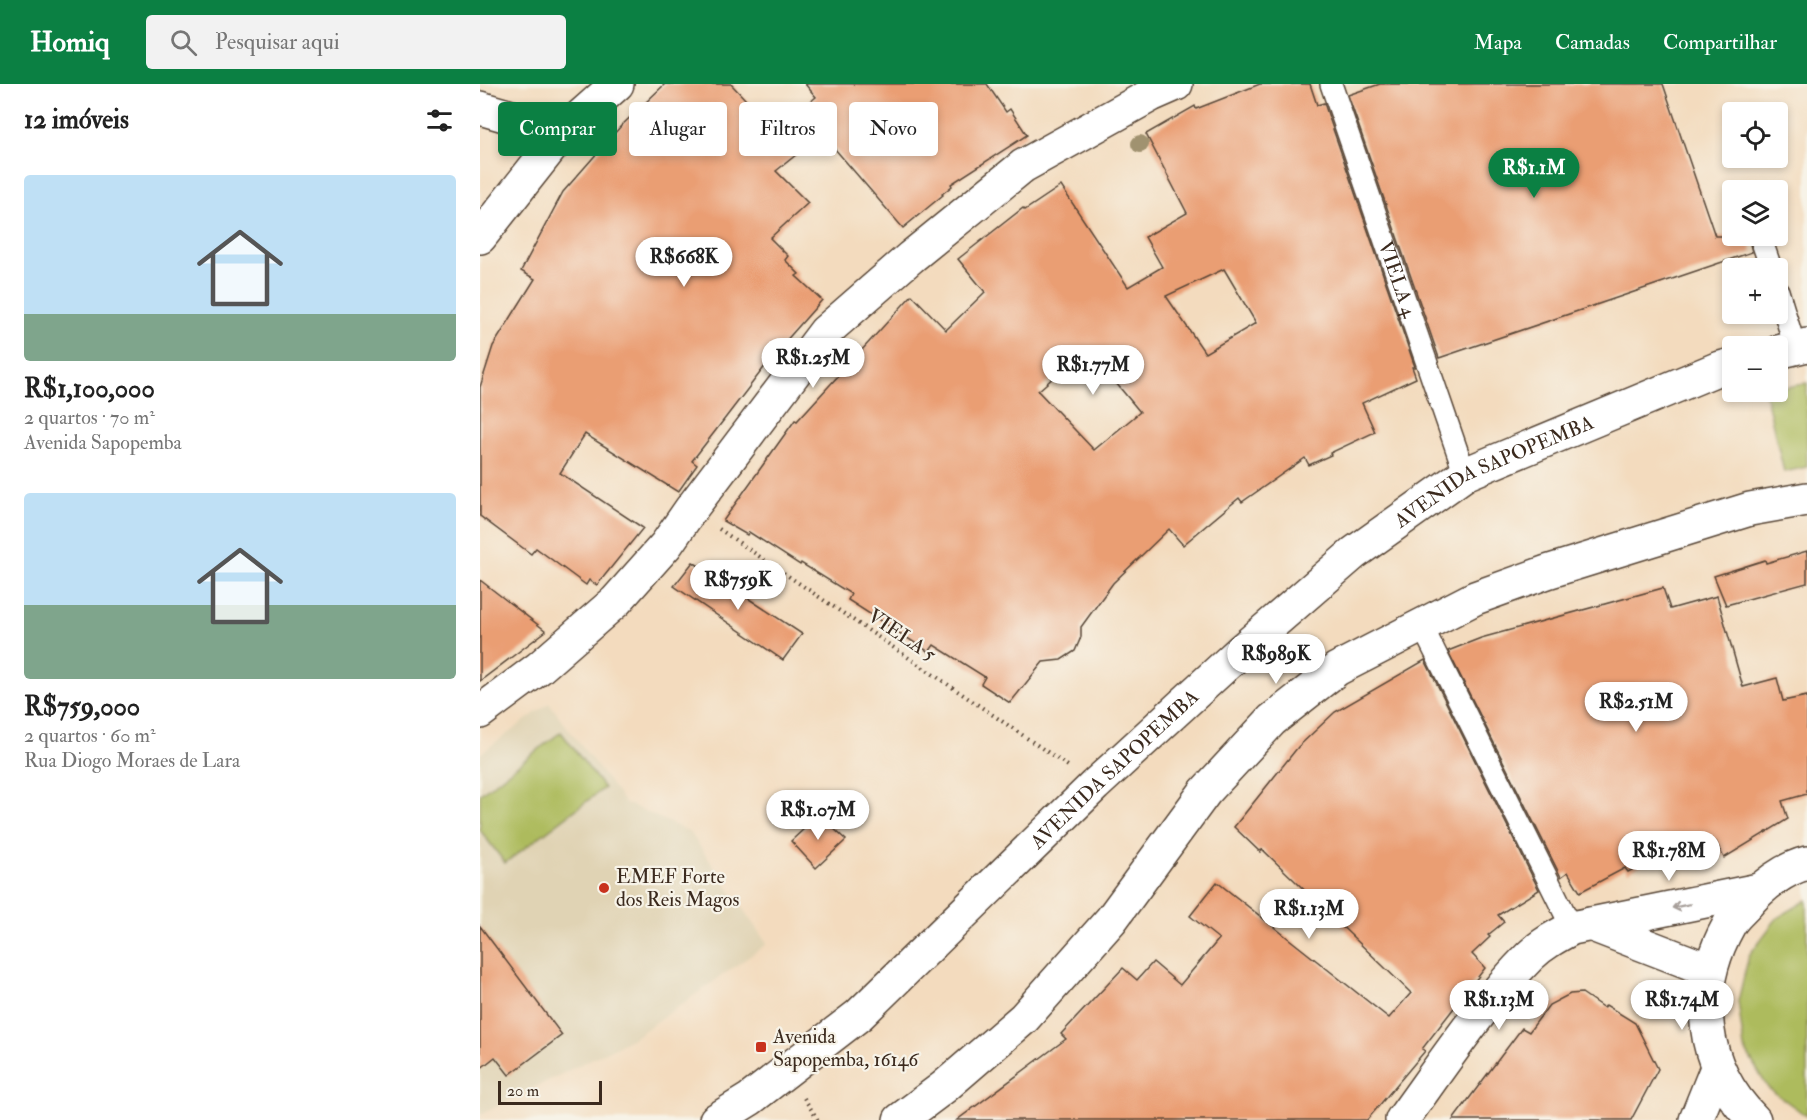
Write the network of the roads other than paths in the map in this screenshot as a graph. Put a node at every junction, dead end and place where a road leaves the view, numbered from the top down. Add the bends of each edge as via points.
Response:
1 (617, 84) edge
2 (1176, 84) edge
3 (1331, 84) edge
4 (597, 102) edge
5 (480, 108) edge
6 (498, 113) edge
7 (544, 156) edge
8 (480, 237) edge
9 (1787, 324) edge
10 (1793, 348) edge
11 (1722, 368) edge
12 (1465, 474) junction
13 (1807, 499) edge
14 (1421, 624) junction
15 (480, 712) edge
16 (1807, 863) edge
17 (1759, 890) junction
18 (1581, 926) junction
19 (1709, 970) junction
20 (1717, 1068) junction
21 (716, 1120) edge
22 (900, 1120) edge
23 (1402, 1120) edge
24 (1696, 1120) edge
25 (1754, 1120) edge

1 - 4 street
2 - 15 street via 1023,166 825,332 666,545 616,601 539,668
3 - 12 lane, VIELA 4
5 - 6 street
7 - 8 street
9 - 10 lane
11 - 12 street, AVENIDA SAPOPEMBA
12 - 21 street, AVENIDA SAPOPEMBA via 1354,553 1243,649 1095,785 859,1015 750,1099
13 - 14 street via 1750,509 1547,572 1475,598
14 - 18 lane
14 - 22 street via 1337,669 1272,720 1205,792 1111,920 1024,1018
16 - 17 street
17 -> 18 street
17 - 19 street via 1730,924
18 - 19 street
18 - 23 street via 1551,939 1531,955 1479,1016
19 - 20 street via 1706,1019
20 - 24 street
20 - 25 street via 1737,1103

